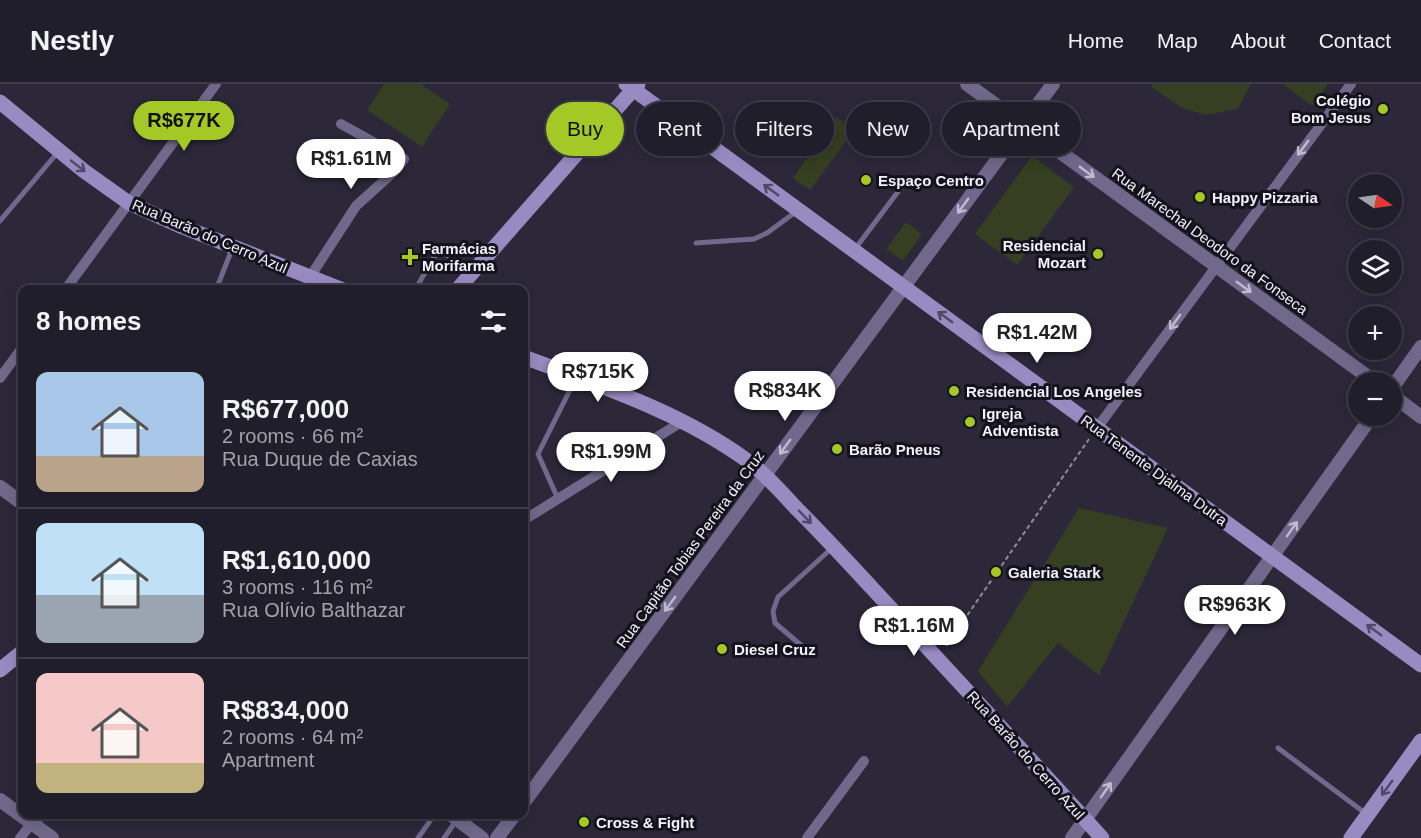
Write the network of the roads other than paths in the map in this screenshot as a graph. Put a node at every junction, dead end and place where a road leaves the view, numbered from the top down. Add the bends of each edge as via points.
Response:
1 (216, 84) edge
2 (967, 84) edge
3 (1053, 84) edge
4 (1351, 84) edge
5 (633, 86) edge
6 (0, 102) edge
7 (651, 102) edge
8 (992, 102) edge
9 (1040, 102) edge
10 (341, 124) dead end
11 (59, 151) junction
12 (723, 155) edge
13 (1000, 156) edge
14 (1065, 156) edge
15 (931, 181) dead end
16 (129, 203) junction
17 (798, 210) junction
18 (0, 221) edge
19 (696, 243) dead end
20 (233, 246) junction
21 (854, 250) junction
22 (1216, 267) junction
23 (473, 271) junction
24 (316, 282) edge
25 (419, 283) dead end
26 (69, 285) edge
27 (218, 285) edge
28 (461, 285) edge
29 (904, 287) junction
30 (1421, 347) edge
31 (18, 353) edge
32 (528, 359) edge
33 (1361, 372) edge
34 (1402, 374) edge
35 (577, 377) junction
36 (0, 378) edge
37 (1402, 403) edge
38 (1421, 417) edge
39 (683, 421) junction
40 (1365, 426) edge
41 (1097, 428) junction
42 (765, 475) junction
43 (0, 487) edge
44 (558, 499) junction
45 (18, 500) edge
46 (528, 518) edge
47 (834, 546) junction
48 (1272, 556) junction
49 (809, 652) dead end
50 (18, 655) edge
51 (1421, 665) edge
52 (0, 670) edge
53 (1421, 741) edge
54 (1278, 748) dead end
55 (864, 761) dead end
56 (528, 797) edge
57 (0, 800) edge
58 (18, 813) edge
59 (1367, 815) junction
60 (26, 819) edge
61 (38, 819) edge
62 (431, 819) edge
63 (453, 819) edge
64 (457, 819) edge
65 (510, 819) edge
66 (1085, 820) junction
67 (32, 823) junction
68 (20, 838) edge
69 (52, 838) edge
70 (418, 838) edge
71 (444, 838) edge
72 (482, 838) edge
73 (497, 838) edge
74 (808, 838) edge
75 (1072, 838) edge
76 (1102, 838) edge
77 (1351, 838) edge

1 - 16 street
2 - 8 street, Rua Marechal Deodoro da Fonseca
3 - 9 street, Rua Capitão Tobias Pereira da Cruz
4 -> 22 street
5 - 7 main road, Rua Tenente Djalma Dutra
5 - 23 main road
6 - 11 main road, Rua Barão do Cerro Azul
10 - 24 street via 404,159 356,206
11 -> 16 main road, Rua Barão do Cerro Azul
11 - 18 lane
17 -> 12 main road, Rua Tenente Djalma Dutra
13 -> 29 street, Rua Capitão Tobias Pereira da Cruz
14 -> 22 street, Rua Marechal Deodoro da Fonseca
15 - 21 lane via 903,185
16 - 20 main road, Rua Barão do Cerro Azul
16 - 26 street
17 - 19 lane via 754,239
17 - 21 main road, Rua Tenente Djalma Dutra
20 - 24 main road, Rua Barão do Cerro Azul
20 - 27 lane
21 - 29 main road, Rua Tenente Djalma Dutra
22 -> 33 street, Rua Marechal Deodoro da Fonseca
22 -> 41 street
23 - 25 lane via 445,254 436,254
23 - 28 main road
41 -> 29 main road, Rua Tenente Djalma Dutra
29 -> 42 street, Rua Capitão Tobias Pereira da Cruz
30 - 34 street
31 - 36 street
32 - 35 main road, Rua Barão do Cerro Azul
35 - 39 main road, Rua Barão do Cerro Azul
35 - 44 lane via 538,454
37 - 38 street
39 - 42 main road, Rua Barão do Cerro Azul
39 - 44 street
48 -> 40 street
41 - 48 main road, Rua Tenente Djalma Dutra
42 -> 47 main road, Rua Barão do Cerro Azul
42 -> 56 street, Rua Capitão Tobias Pereira da Cruz
43 - 45 street
44 - 46 street
47 - 49 lane via 778,597 773,611 776,622
47 - 66 main road, Rua Barão do Cerro Azul
51 -> 48 main road, Rua Tenente Djalma Dutra
66 -> 48 street
50 - 52 main road
53 -> 59 main road
54 - 59 lane
55 - 74 street
57 - 58 street
59 - 77 main road
60 - 67 street
61 - 67 street
62 - 70 lane
63 - 71 lane
64 - 72 street
65 - 73 street
66 - 75 street
66 - 76 main road, Rua Barão do Cerro Azul
67 - 68 street
67 - 69 street

